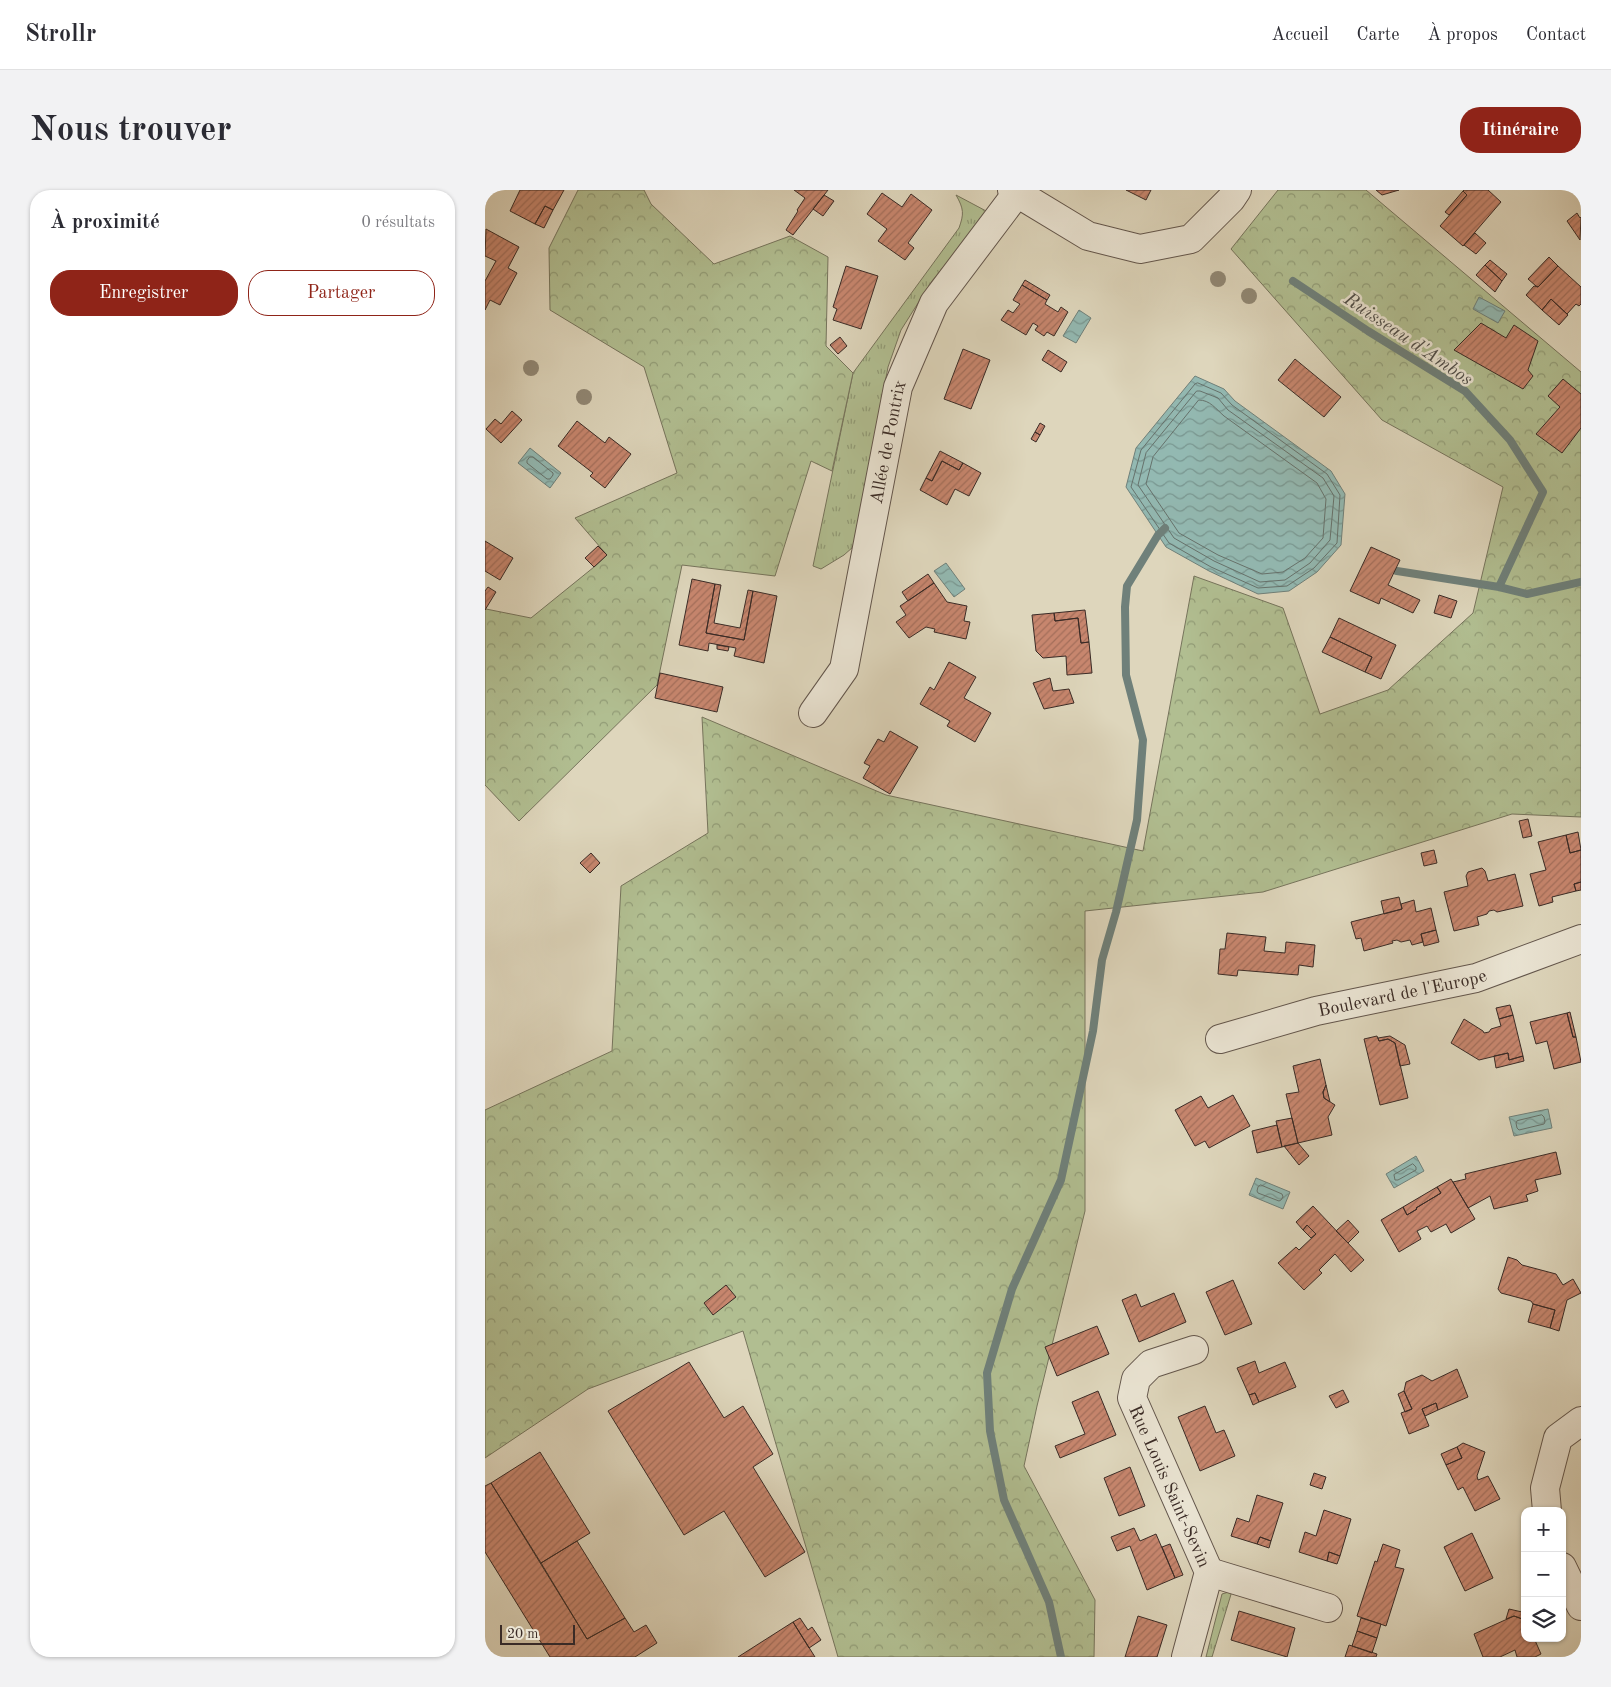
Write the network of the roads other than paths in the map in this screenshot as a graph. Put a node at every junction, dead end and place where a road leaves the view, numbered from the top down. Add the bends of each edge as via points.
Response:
1 (1237, 190) edge
2 (1015, 192) edge
3 (813, 713) dead end
4 (1581, 939) edge
5 (1220, 1039) dead end
6 (1194, 1350) dead end
7 (1581, 1421) edge
8 (1547, 1507) edge
9 (1209, 1572) junction
10 (1566, 1576) edge
11 (1581, 1606) edge
12 (1328, 1608) dead end
13 (1186, 1657) edge

1 - 2 street via 1191,239 1140,249 1088,236
2 - 3 street, Allée de Pontrix via 934,303 898,387 845,669
4 - 5 street, Boulevard de l'Europe via 1476,978 1316,1011
6 - 9 street, Rue Louis Saint-Sevin via 1151,1364 1136,1379 1132,1398
7 - 8 street via 1559,1438 1545,1488
9 - 12 street
9 - 13 street, Rue Louis Saint-Sevin
10 - 11 street

